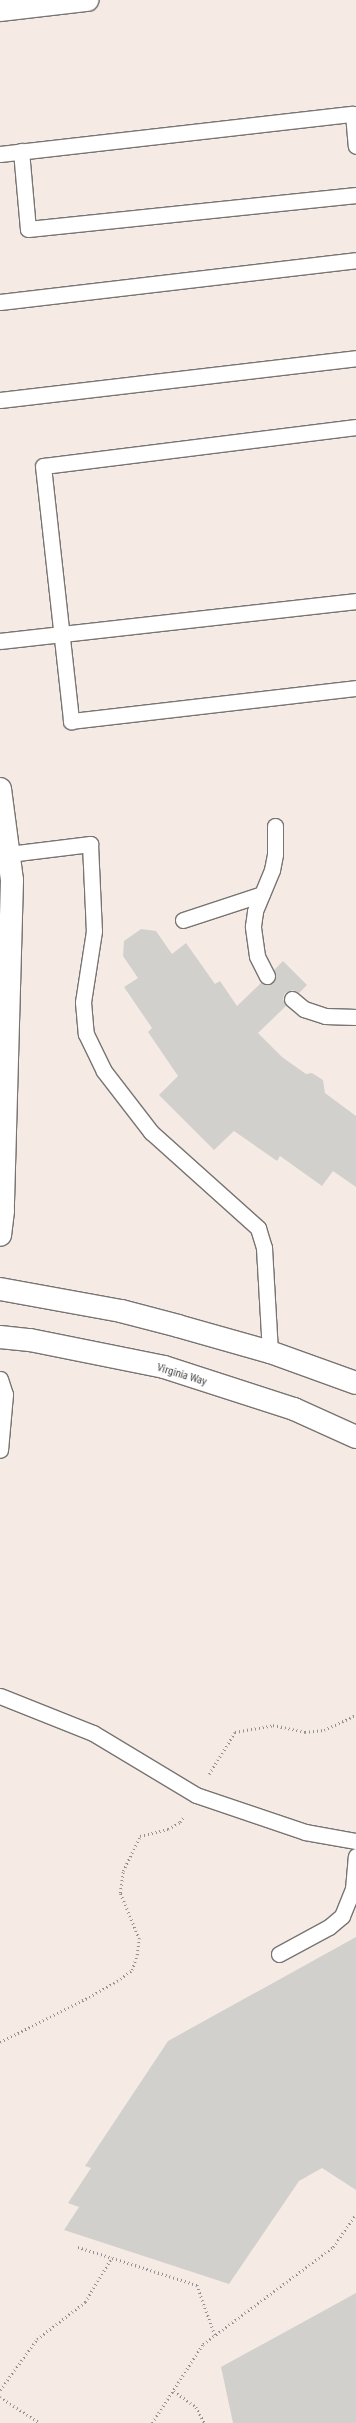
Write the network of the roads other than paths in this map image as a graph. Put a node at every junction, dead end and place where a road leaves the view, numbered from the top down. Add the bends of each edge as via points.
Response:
1 (87, 0) edge
2 (0, 10) edge
3 (356, 146) edge
4 (21, 151) junction
5 (0, 154) edge
6 (356, 195) edge
7 (356, 260) edge
8 (0, 302) edge
9 (356, 358) edge
10 (0, 400) edge
11 (356, 427) edge
12 (356, 601) edge
13 (61, 634) junction
14 (0, 641) edge
15 (356, 688) edge
16 (0, 789) edge
17 (275, 826) dead end
18 (3, 832) edge
19 (9, 854) junction
20 (6, 881) edge
21 (262, 894) junction
22 (183, 920) dead end
23 (267, 976) dead end
24 (292, 999) dead end
25 (356, 1017) edge
26 (0, 1235) edge
27 (0, 1289) edge
28 (0, 1337) edge
29 (270, 1352) junction
30 (0, 1379) edge
31 (356, 1383) edge
32 (356, 1437) edge
33 (0, 1450) edge
34 (0, 1696) edge
35 (356, 1842) edge
36 (356, 1856) edge
37 (279, 1954) dead end

1 - 2 street
3 - 4 lane via 353,114
4 - 5 lane
4 - 6 lane via 28,229
7 - 8 lane
9 - 10 lane
11 - 13 lane via 43,466
12 - 13 lane
13 - 14 lane
13 - 15 lane via 71,721
16 - 18 street
17 - 21 lane via 275,854
18 - 19 street
19 - 20 street
19 - 29 lane via 90,844 94,931 82,1017 93,1050 121,1095 151,1132 258,1228 262,1237
20 - 26 street via 3,1211
21 - 22 lane
21 - 23 lane via 255,910 254,942
24 - 25 lane via 304,1009 324,1016
27 - 29 street via 121,1311
28 - 32 street, Virginia Way via 30,1340 164,1368 294,1409
29 - 31 street
30 - 33 lane via 5,1394
34 - 35 lane via 93,1733 196,1795 304,1832
36 - 37 lane via 353,1889 342,1916 329,1927

